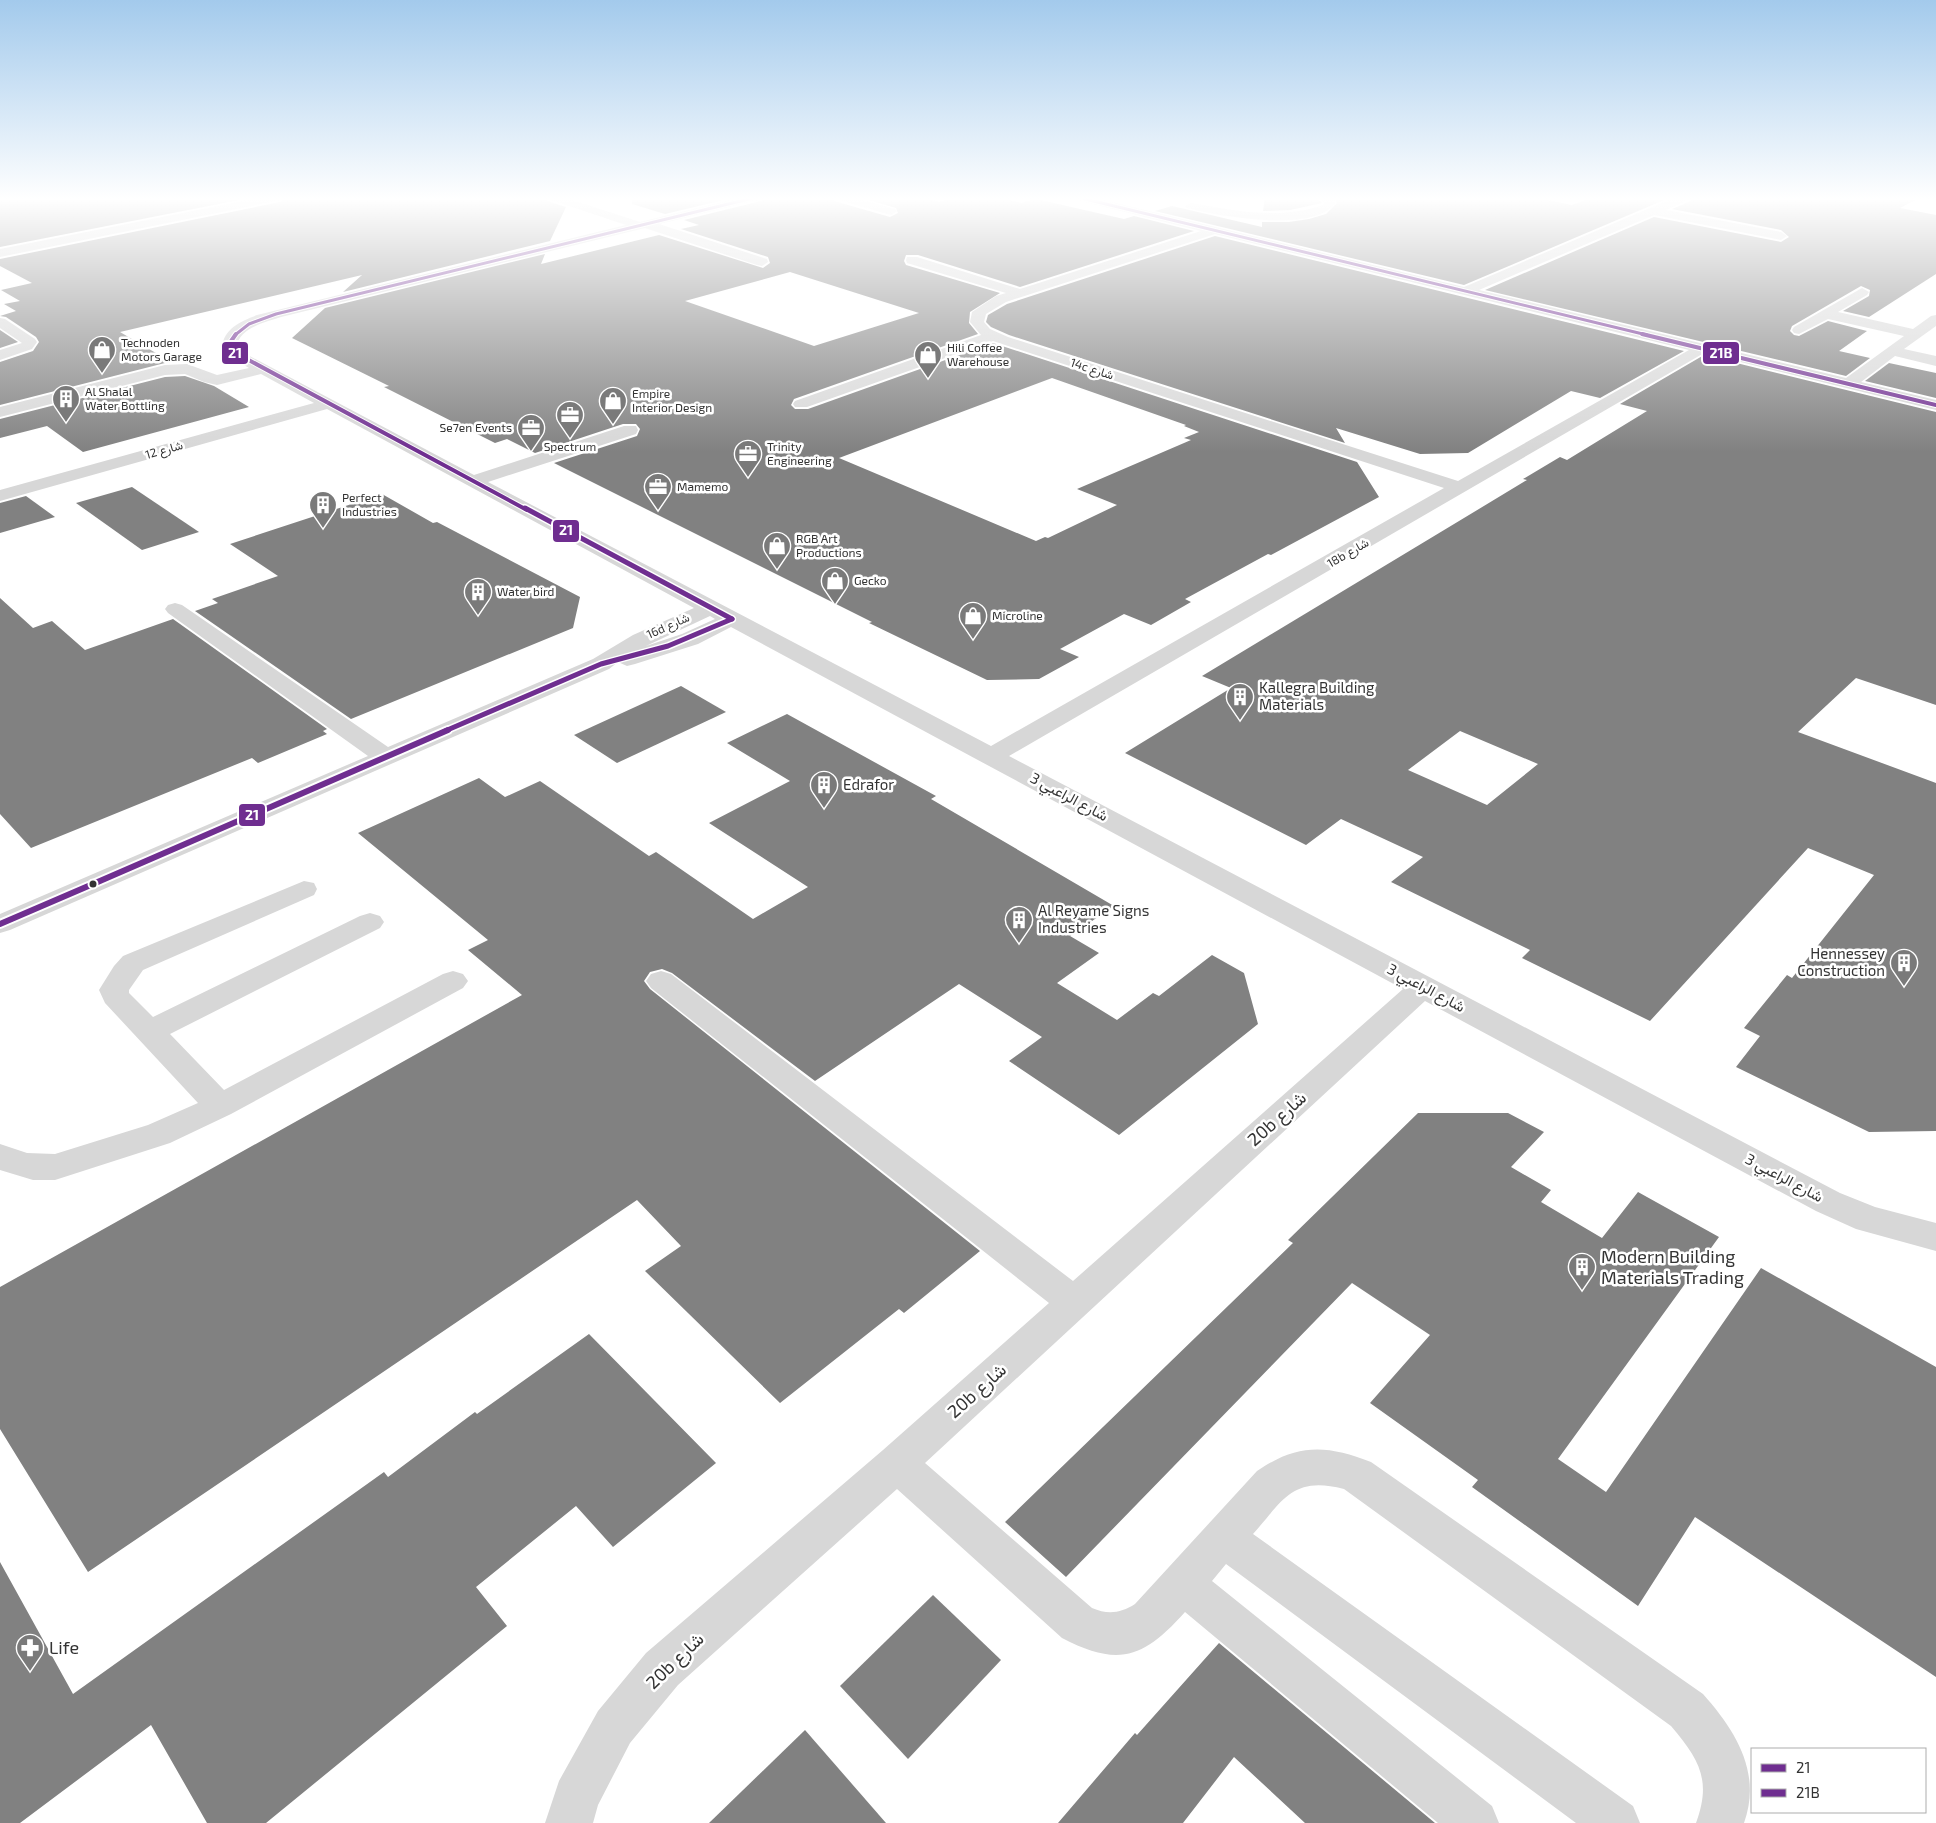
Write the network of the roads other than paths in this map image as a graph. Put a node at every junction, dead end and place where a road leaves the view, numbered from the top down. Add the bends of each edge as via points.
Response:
1 (407, 282) edge
2 (984, 282) edge
3 (1054, 282) edge
4 (1429, 282) edge
5 (1487, 282) edge
6 (1466, 291) junction
7 (1862, 292) dead end
8 (1020, 293) junction
9 (1826, 314) junction
10 (1936, 319) edge
11 (0, 322) edge
12 (1798, 330) dead end
13 (1916, 334) junction
14 (993, 336) junction
15 (1702, 348) junction
16 (1892, 351) junction
17 (0, 355) edge
18 (1936, 361) edge
19 (263, 369) junction
20 (1848, 384) junction
21 (328, 404) junction
22 (801, 404) dead end
23 (1936, 405) edge
24 (0, 412) edge
25 (630, 430) dead end
26 (473, 482) junction
27 (1461, 488) junction
28 (0, 496) edge
29 (175, 609) dead end
30 (722, 614) junction
31 (992, 756) junction
32 (386, 757) junction
33 (304, 889) dead end
34 (370, 922) dead end
35 (0, 924) edge
36 (454, 981) dead end
37 (662, 981) dead end
38 (1423, 987) junction
39 (149, 1032) junction
40 (220, 1106) junction
41 (0, 1156) edge
42 (1936, 1237) edge
43 (1074, 1302) junction
44 (897, 1463) junction
45 (1223, 1537) junction
46 (1182, 1583) junction
47 (569, 1823) edge
48 (1475, 1823) edge
49 (1616, 1823) edge
50 (1720, 1823) edge

1 - 19 street, شارع الراعبي 3 via 276,314 238,331 230,339 229,348
2 - 8 street
3 - 8 street
4 - 6 street
5 - 6 street
6 - 15 street
7 - 9 street
8 - 14 street via 991,303 979,312 977,322
9 - 12 street
9 - 13 street
10 - 13 street
11 - 17 street via 30,342
13 - 16 street
14 - 22 street
14 - 27 street, 14c شارع
15 - 20 street
15 - 27 street, 18b شارع
16 - 18 street
16 - 20 street
19 - 21 street, شارع الراعبي 3
19 - 24 street via 217,380 187,369 165,370
20 - 23 street
21 - 26 street, شارع الراعبي 3
21 - 28 street, شارع 12
25 - 26 street
26 - 30 street, شارع الراعبي 3
27 - 31 street, 18b شارع
29 - 32 street
30 - 31 street, شارع الراعبي 3
30 - 32 street, 16d شارع via 690,639 601,664
31 - 38 street, شارع الراعبي 3
32 - 35 street, 16d شارع
33 - 39 street via 133,963 114,990 115,996
34 - 39 street
36 - 40 street
37 - 43 street
38 - 42 street, شارع الراعبي 3 via 1828,1202 1868,1219
38 - 43 street, 20b شارع
39 - 40 street
40 - 41 street via 159,1134 55,1167 33,1168
43 - 44 street, 20b شارع
44 - 46 street via 1077,1623 1090,1631 1107,1635 1138,1630
44 - 47 street, 20b شارع via 662,1669 614,1727 576,1798
45 - 46 street
45 - 49 street
45 - 50 street via 1270,1484 1284,1473 1301,1467 1319,1466 1338,1468 1357,1476 1687,1710 1712,1741 1725,1770 1728,1791 1726,1811
46 - 48 street

